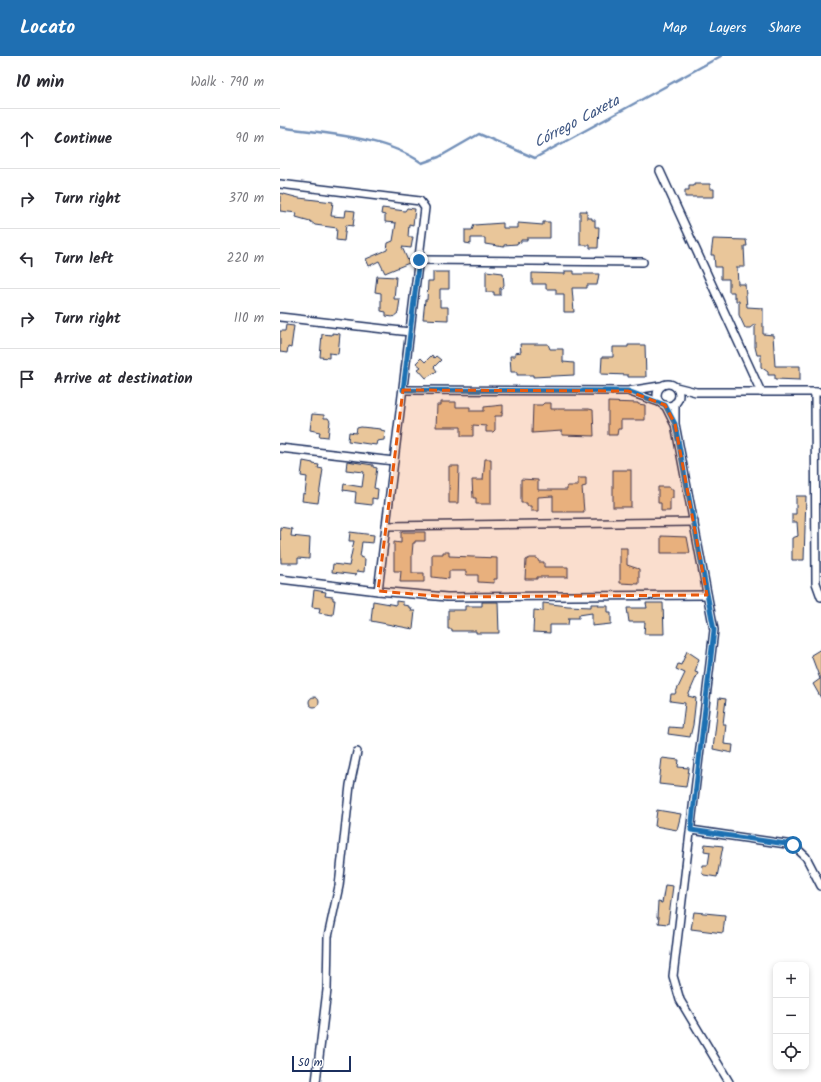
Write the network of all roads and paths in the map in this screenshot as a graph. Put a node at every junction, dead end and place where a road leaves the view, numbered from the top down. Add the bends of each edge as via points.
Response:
1 (660, 171) dead end
2 (280, 184) edge
3 (419, 260) junction
4 (643, 262) dead end
5 (280, 317) edge
6 (410, 332) junction
7 (660, 386) junction
8 (676, 387) junction
9 (403, 390) junction
10 (628, 391) junction
11 (696, 392) junction
12 (762, 392) junction
13 (818, 392) edge
14 (677, 400) junction
15 (662, 404) junction
16 (675, 424) junction
17 (280, 448) edge
18 (394, 461) junction
19 (694, 522) junction
20 (386, 526) junction
21 (280, 579) edge
22 (378, 591) junction
23 (708, 595) junction
24 (821, 597) edge
25 (357, 752) dead end
26 (691, 830) junction
27 (821, 886) edge
28 (316, 1082) edge
29 (729, 1082) edge

1 - 12 street
2 - 3 street via 420,200 425,208
3 - 4 street
3 - 6 street
5 - 6 street
6 - 9 street
7 - 8 street via 668,384
7 - 10 street
7 - 15 street via 657,394
8 - 11 street
8 - 14 street via 679,393
9 - 10 street
9 - 18 street
10 - 15 street
11 - 12 street
11 - 14 street
12 - 13 street
13 - 24 street via 816,583
14 - 15 street
14 - 16 street
15 - 16 street
16 - 19 street
17 - 18 street
18 - 20 street
19 - 20 street
19 - 23 street
20 - 22 street
21 - 22 street
22 - 23 street via 447,597
23 - 26 street via 714,630
25 - 28 street via 350,785 339,886 328,937 327,990
26 - 27 street via 793,845 806,857
26 - 29 street via 673,976 680,1000

